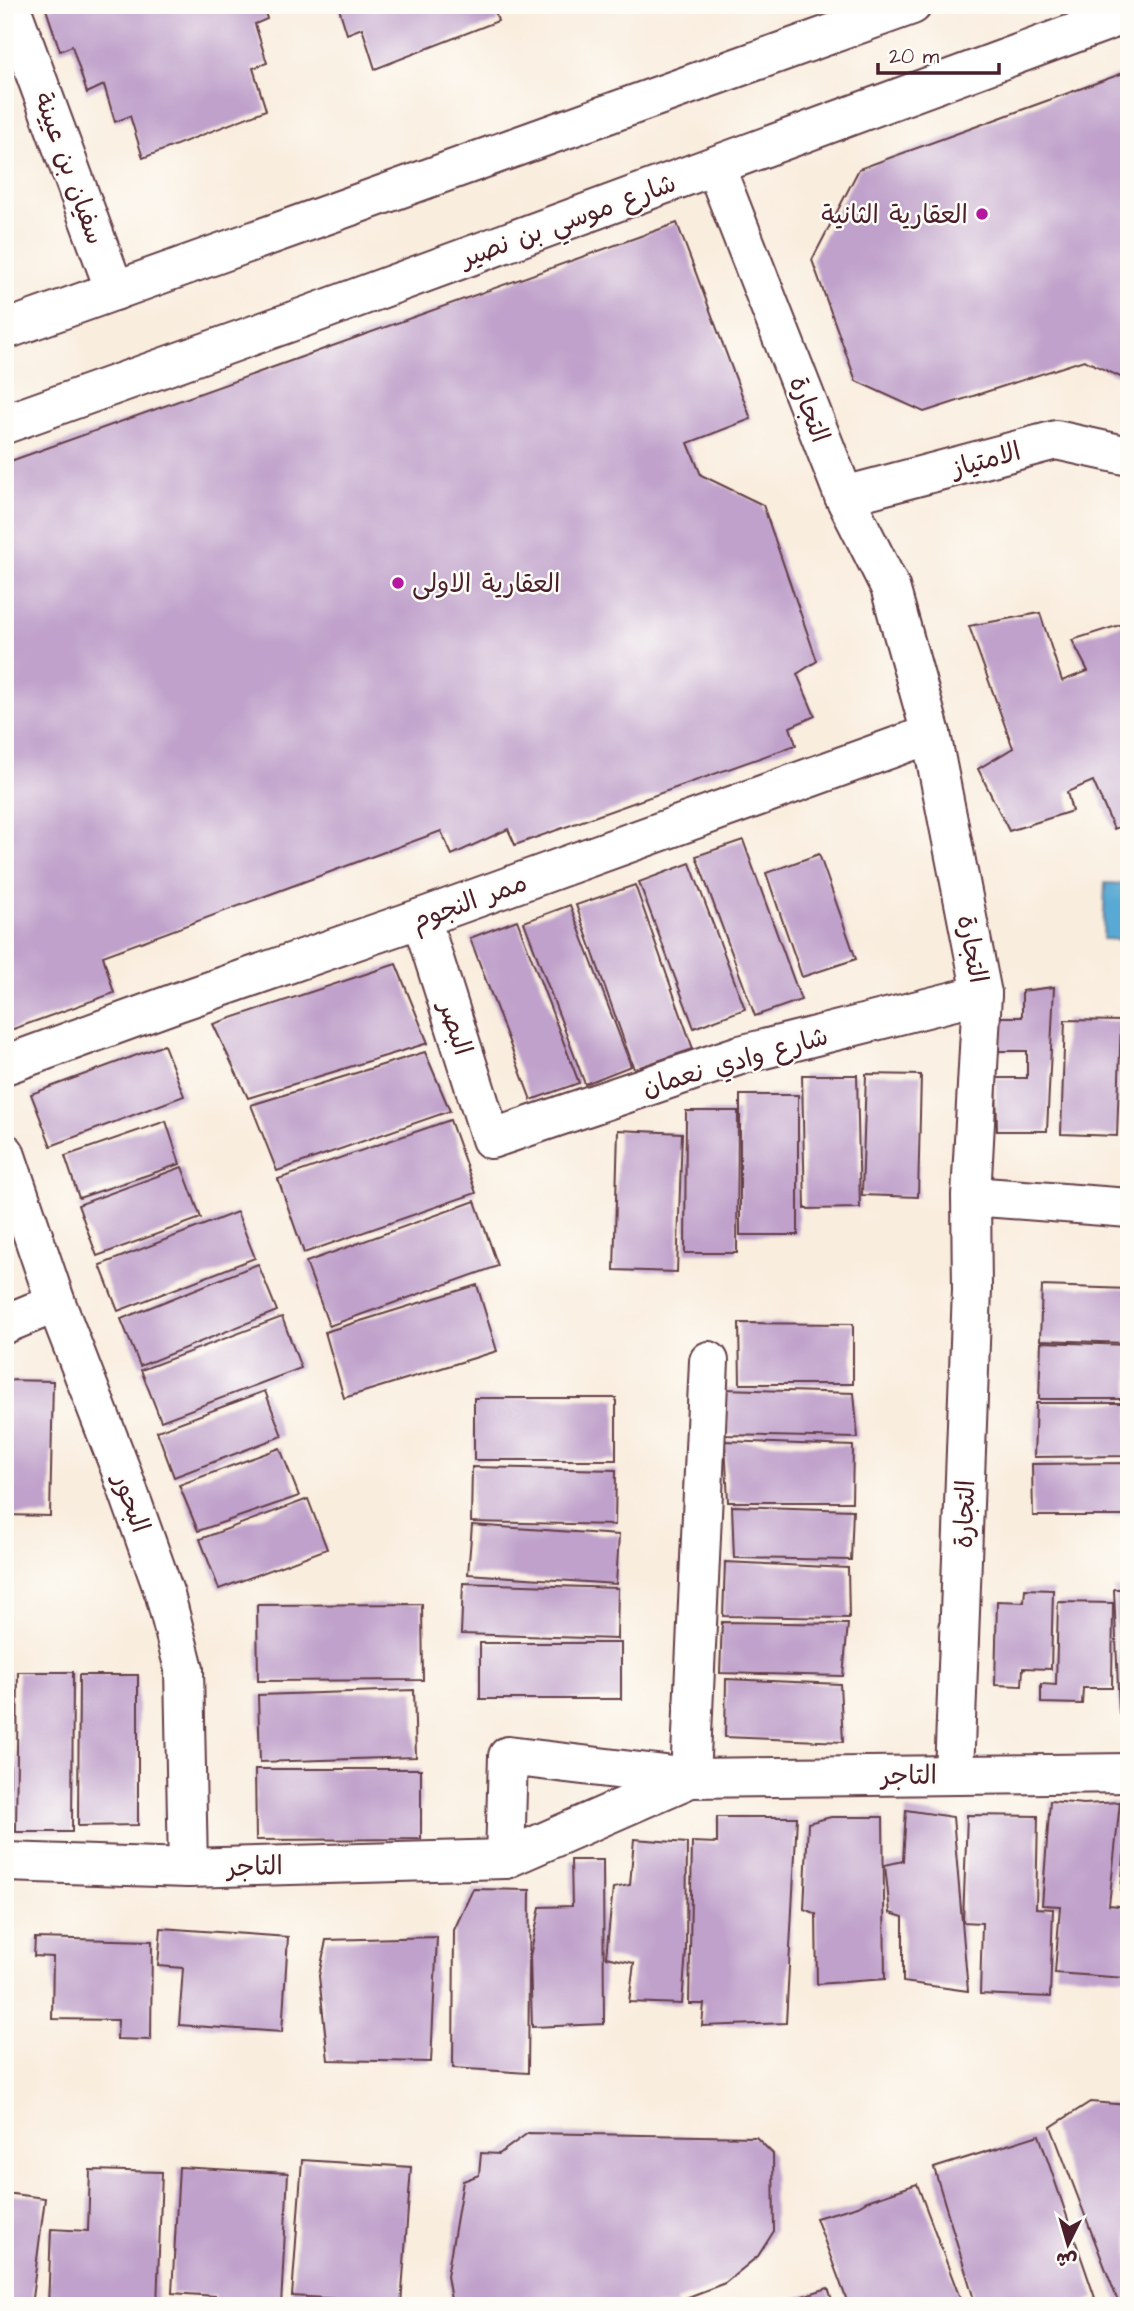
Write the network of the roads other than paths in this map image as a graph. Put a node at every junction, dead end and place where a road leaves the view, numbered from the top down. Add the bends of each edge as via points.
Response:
1 (10, 5) edge
2 (912, 5) edge
3 (1129, 13) edge
4 (715, 166) junction
5 (115, 291) junction
6 (5, 330) edge
7 (5, 424) edge
8 (1129, 456) edge
9 (844, 496) junction
10 (931, 734) junction
11 (421, 918) junction
12 (982, 994) junction
13 (5, 1065) edge
14 (491, 1139) joint
15 (5, 1153) edge
16 (971, 1196) junction
17 (1129, 1208) edge
18 (56, 1303) junction
19 (5, 1324) edge
20 (709, 1361) dead end
21 (1129, 1773) edge
22 (954, 1774) junction
23 (690, 1778) junction
24 (505, 1859) junction
25 (5, 1862) edge
26 (188, 1868) junction

1 - 5 street, سفيان بن عيينة
2 - 5 street
3 - 4 street, شارع موسي بن نصير
4 - 7 street, شارع موسي بن نصير
4 - 9 street, التجارة
5 - 6 street
8 - 9 street, الامتياز via 1056,440
9 - 10 street, التجارة via 890,587
10 - 11 street, ممر النجوم
10 - 12 street, التجارة
11 - 13 street, ممر النجوم
11 - 14 street, البصر
12 - 14 street, شارع وادي نعمان via 740,1055
12 - 16 street, التجارة
15 - 18 street, البحور
16 - 17 street
16 - 22 street, التجارة via 972,1289
18 - 19 street
18 - 26 street, البحور via 165,1595 184,1670
20 - 23 street
21 - 22 street, التاجر
22 - 23 street, التاجر
23 - 24 street, التاجر
23 - 24 street, التاجر via 508,1756
24 - 26 street, التاجر
25 - 26 street, التاجر

